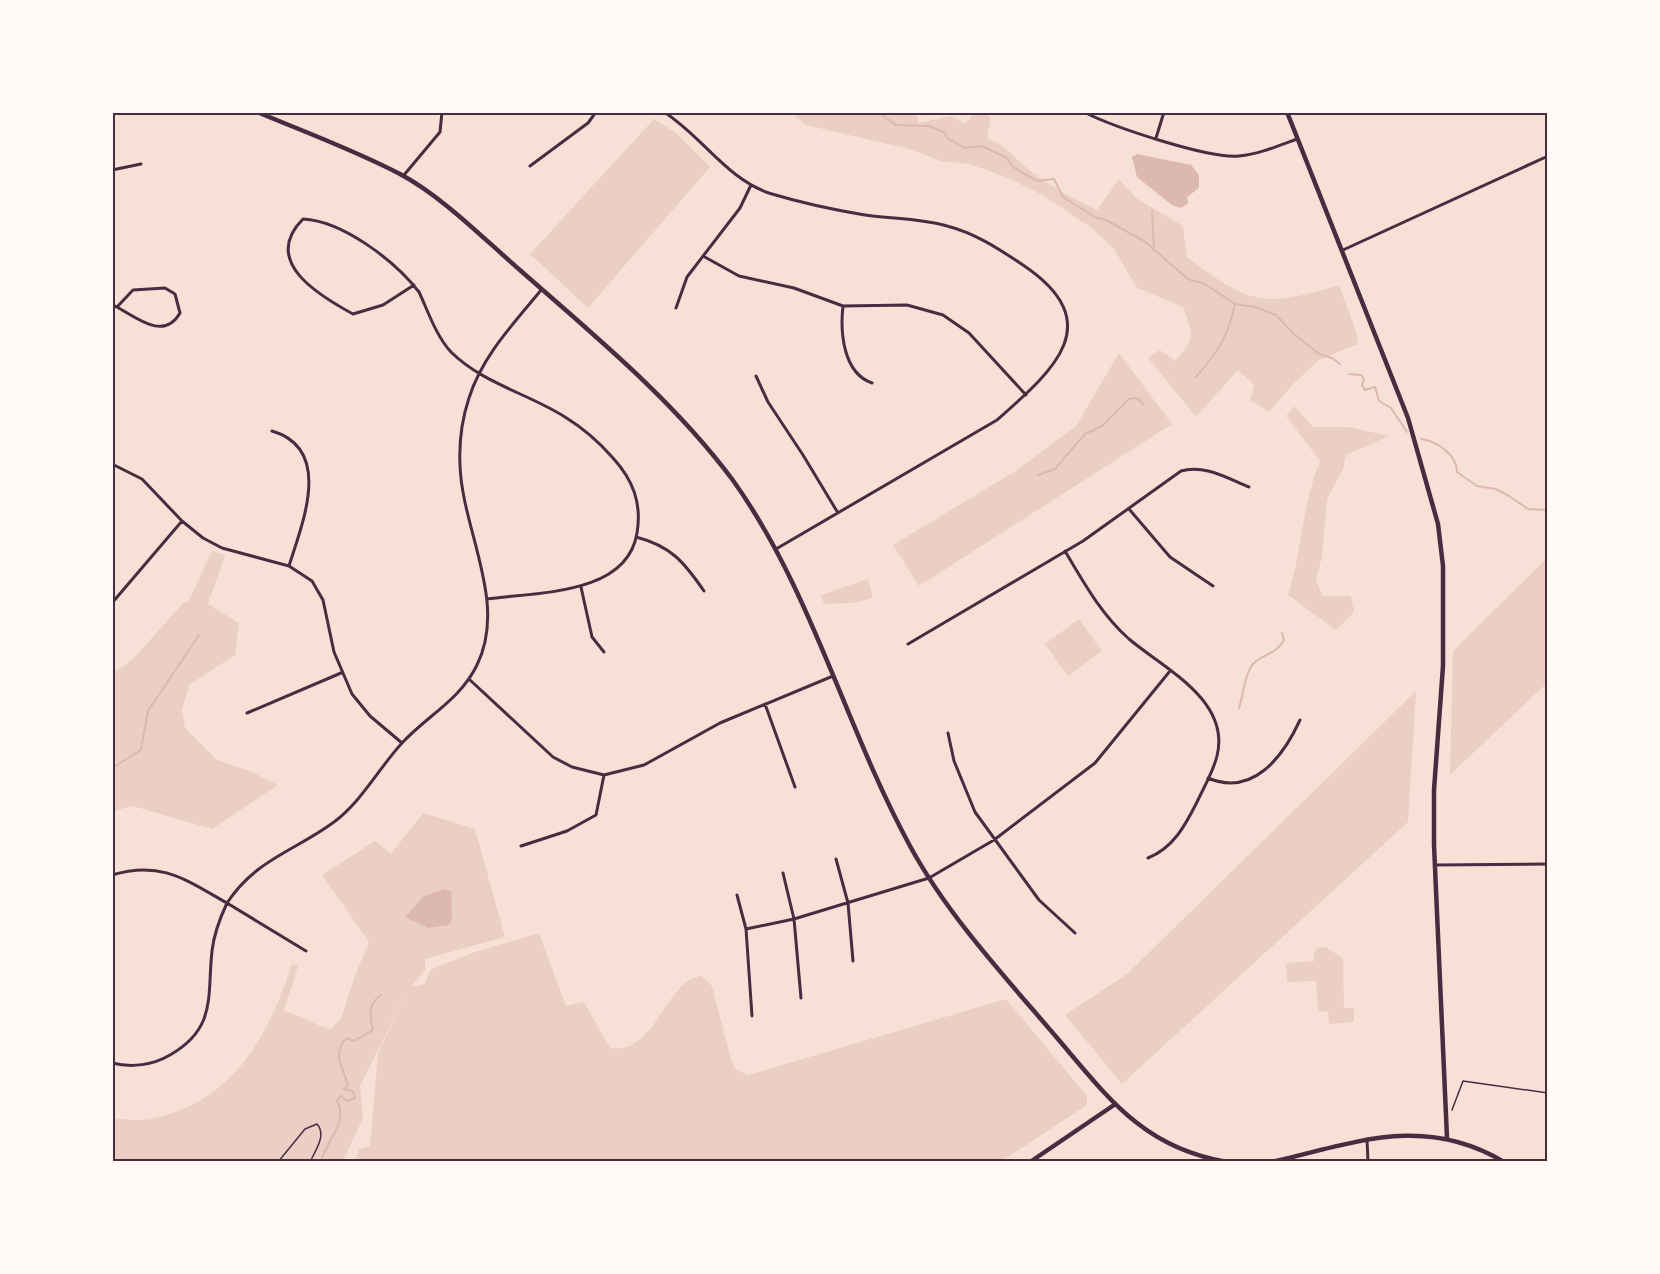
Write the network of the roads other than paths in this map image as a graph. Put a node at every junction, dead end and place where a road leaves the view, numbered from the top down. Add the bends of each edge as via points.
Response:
1 (257, 112) edge
2 (596, 112) edge
3 (664, 112) edge
4 (1084, 112) edge
5 (1164, 112) edge
6 (1287, 112) edge
7 (442, 113) edge
8 (1156, 138) junction
9 (1299, 139) junction
10 (1548, 156) edge
11 (141, 164) dead end
12 (530, 166) dead end
13 (112, 170) edge
14 (403, 176) junction
15 (751, 185) junction
16 (1343, 250) junction
17 (703, 256) junction
18 (414, 285) junction
19 (542, 289) junction
20 (115, 306) edge
21 (843, 306) junction
22 (676, 308) dead end
23 (480, 373) junction
24 (756, 376) dead end
25 (872, 383) dead end
26 (1026, 394) junction
27 (272, 431) dead end
28 (112, 464) edge
29 (1249, 487) dead end
30 (1129, 508) junction
31 (838, 513) junction
32 (182, 521) junction
33 (636, 537) junction
34 (776, 549) junction
35 (1065, 551) junction
36 (289, 566) junction
37 (581, 586) junction
38 (1213, 586) dead end
39 (704, 591) dead end
40 (487, 599) junction
41 (112, 603) edge
42 (908, 644) dead end
43 (604, 652) dead end
44 (1170, 671) junction
45 (341, 673) junction
46 (833, 676) junction
47 (470, 680) junction
48 (765, 704) junction
49 (247, 713) dead end
50 (1300, 720) dead end
51 (948, 733) dead end
52 (402, 743) junction
53 (604, 776) junction
54 (1208, 778) junction
55 (795, 787) dead end
56 (994, 840) junction
57 (521, 846) dead end
58 (1148, 858) dead end
59 (836, 859) dead end
60 (1548, 864) edge
61 (1435, 865) junction
62 (783, 873) dead end
63 (112, 875) edge
64 (929, 878) junction
65 (737, 895) dead end
66 (227, 903) junction
67 (848, 903) junction
68 (794, 919) junction
69 (746, 929) junction
70 (1075, 933) dead end
71 (306, 951) dead end
72 (853, 961) dead end
73 (801, 998) dead end
74 (752, 1016) dead end
75 (112, 1063) edge
76 (1114, 1105) junction
77 (1447, 1138) junction
78 (1367, 1139) junction
79 (1030, 1161) edge
80 (1227, 1161) edge
81 (1272, 1161) edge
82 (1368, 1161) edge
83 (1504, 1161) edge

1 - 14 main road
2 - 12 street via 588,123
3 - 15 street via 684,125 732,173
4 - 8 street
5 - 8 street
6 - 9 main road
7 - 14 street via 440,132
8 - 9 street via 1224,156 1239,156
9 - 16 main road
10 - 16 street
11 - 13 street
14 - 19 main road via 464,220
15 - 17 street via 740,208
15 - 26 street via 833,209 950,226 989,242 1037,275 1054,289 1065,308 1068,335 1056,361
16 - 61 main road via 1408,418 1438,524 1443,566 1443,666 1434,790
17 - 21 street via 739,276 794,288
17 - 22 street via 687,277
18 - 18 street via 384,256 333,225 303,219 292,229 288,252 293,269 353,314 383,305
18 - 23 street via 449,350
19 - 23 street via 497,343
19 - 34 main road via 646,382 690,428 730,478
20 - 20 street via 159,328 169,325 180,313 175,294 165,288 133,290
21 - 25 street via 842,340 856,373
21 - 26 street via 907,305 943,315 969,333
23 - 33 street via 565,416 604,448 623,468 635,489 640,515
23 - 40 street via 463,420 459,464
24 - 31 street via 768,402
26 - 31 street via 976,434
27 - 36 street via 286,435 297,446 310,478 308,506
28 - 32 street via 142,479
29 - 30 street via 1207,470 1189,469
30 - 35 street
30 - 38 street via 1170,557
31 - 34 street
32 - 36 street via 222,548
32 - 41 street
33 - 37 street via 627,558 614,572
33 - 39 street via 666,548 687,567
34 - 46 main road
35 - 42 street
35 - 44 street via 1105,614
36 - 45 street via 303,573 319,590
37 - 40 street
37 - 43 street via 592,637
40 - 47 street via 485,638
44 - 54 street via 1198,694 1212,713 1218,737 1217,754
44 - 56 street via 1095,763
45 - 49 street
45 - 52 street via 370,716
46 - 48 street
46 - 64 main road via 892,810
47 - 52 street via 450,704
47 - 53 street via 553,757
48 - 53 street via 720,723 644,765
48 - 55 street
50 - 54 street via 1290,743 1248,782 1223,784
51 - 56 street via 966,796
52 - 66 street via 336,821 253,871
53 - 57 street via 596,815 567,831
54 - 58 street via 1172,843
56 - 64 street
56 - 70 street via 1039,900
59 - 67 street
60 - 61 street
61 - 77 main road
62 - 68 street
63 - 66 street via 163,870
64 - 67 street
64 - 76 main road
65 - 69 street
66 - 71 street
66 - 75 street via 214,938 209,1007 197,1032 162,1060 141,1065
67 - 68 street
67 - 72 street
68 - 69 street
68 - 73 street
69 - 74 street
76 - 79 main road
76 - 80 main road via 1150,1135 1181,1150
77 - 78 main road via 1422,1135
77 - 83 main road
78 - 81 main road
78 - 82 street

